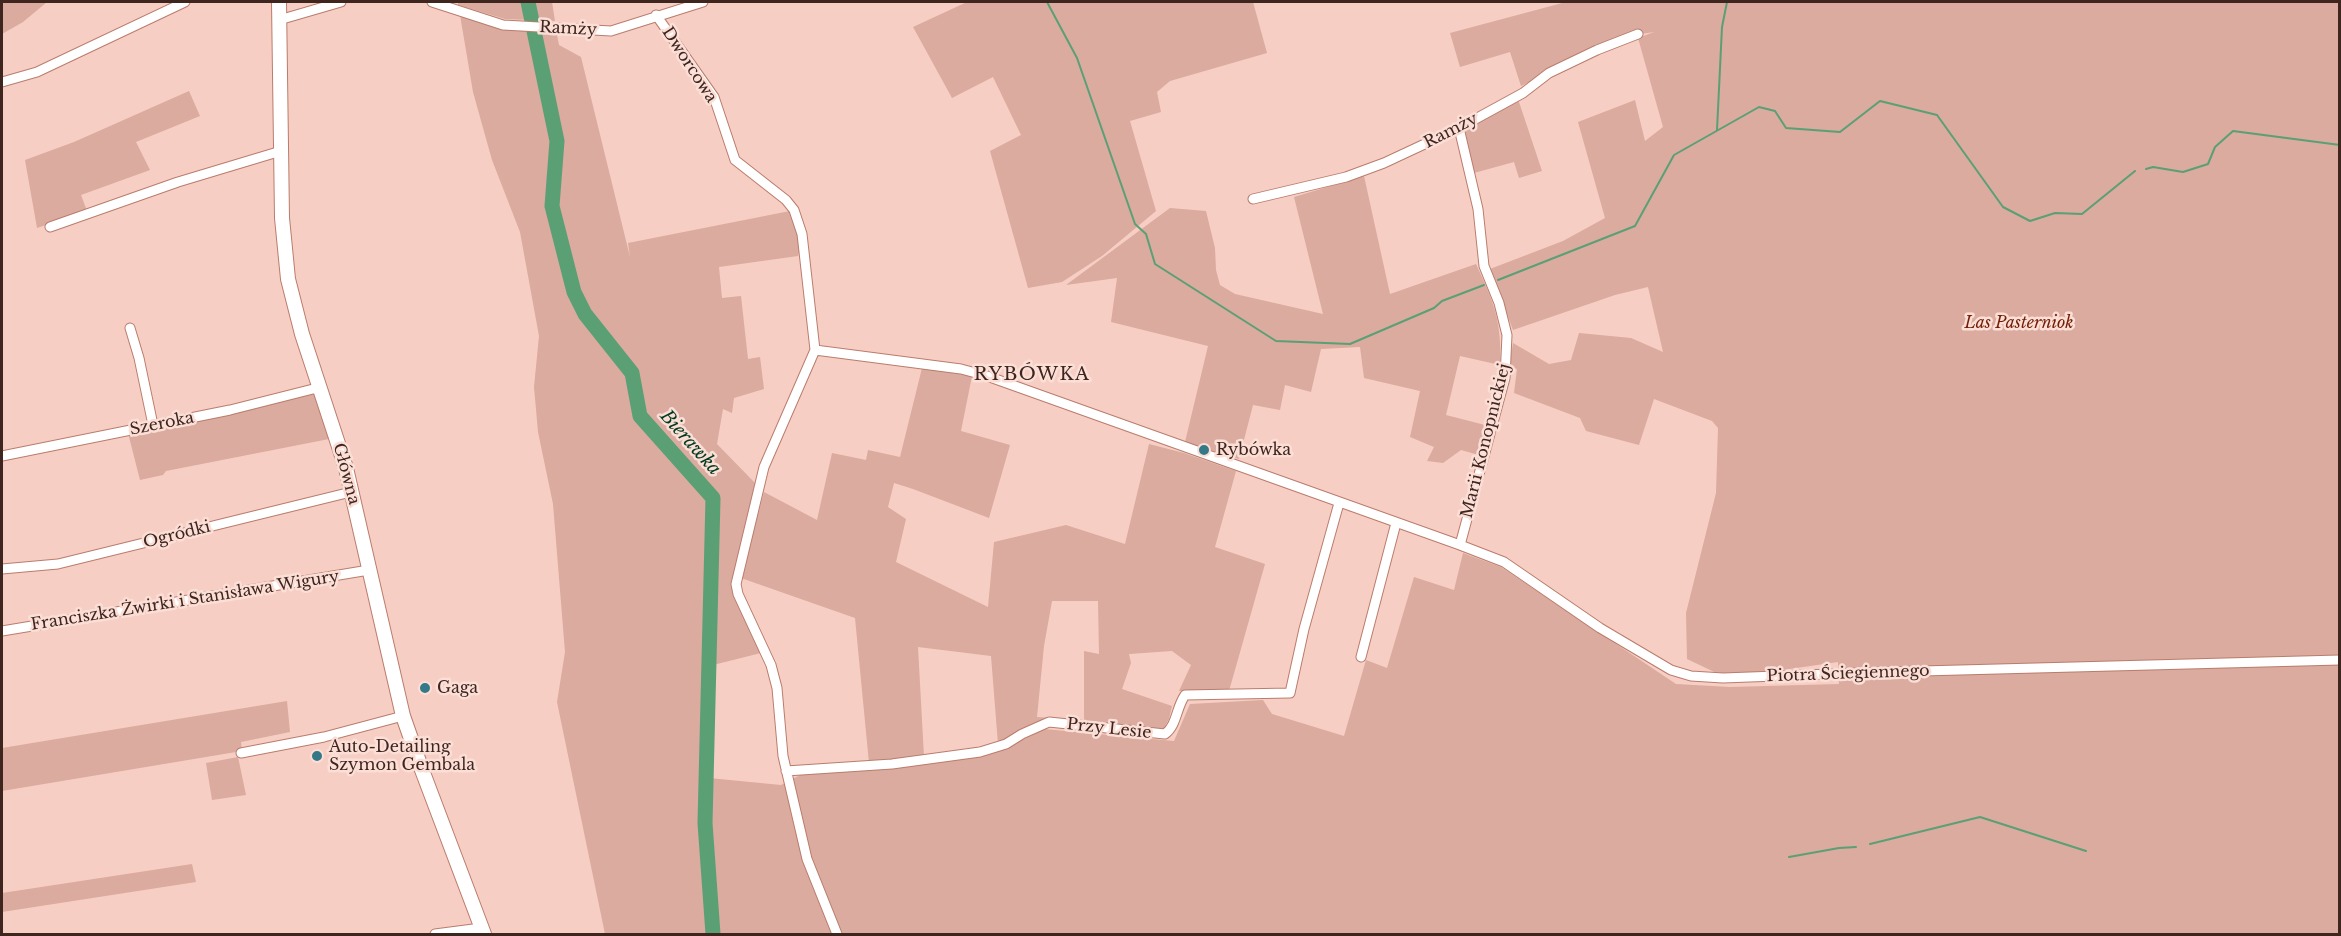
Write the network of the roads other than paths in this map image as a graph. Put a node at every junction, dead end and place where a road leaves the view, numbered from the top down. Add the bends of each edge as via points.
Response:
1 (186, 2) edge
2 (279, 2) edge
3 (341, 2) edge
4 (432, 2) edge
5 (704, 2) edge
6 (656, 15) junction
7 (279, 20) junction
8 (1638, 34) dead end
9 (2, 82) edge
10 (1460, 128) junction
11 (281, 151) junction
12 (1253, 199) dead end
13 (50, 227) dead end
14 (130, 328) dead end
15 (815, 350) junction
16 (321, 387) junction
17 (153, 425) junction
18 (2, 456) edge
19 (351, 492) junction
20 (1339, 502) junction
21 (1396, 523) junction
22 (1460, 545) junction
23 (2, 568) edge
24 (369, 570) junction
25 (2, 631) edge
26 (1361, 657) dead end
27 (2340, 660) edge
28 (404, 716) junction
29 (241, 753) dead end
30 (786, 771) junction
31 (482, 931) edge
32 (435, 934) edge
33 (837, 934) edge

1 - 9 street via 37,72
2 - 7 main road, Główna
3 - 7 street
4 - 6 street, Ramży via 503,25 546,28 611,31
5 - 6 street, Ramży
6 - 15 street, Dworcowa via 714,97 735,160 794,210 802,234
7 - 11 main road, Główna
8 - 10 street, Ramży via 1549,73 1523,93
10 - 12 street, Ramży via 1346,177
10 - 22 street, Marii Konopnickiej via 1478,209 1484,266 1499,303 1507,335 1507,356 1505,378
11 - 13 street
11 - 16 main road, Główna via 288,279
14 - 17 street
15 - 20 street, Piotra Ściegiennego via 961,369 987,376
15 - 30 street via 764,466 736,584 771,665
16 - 17 street, Szeroka
16 - 19 main road, Główna
17 - 18 street, Szeroka
19 - 23 street, Ogródki via 58,564
19 - 24 main road, Główna
20 - 21 street, Piotra Ściegiennego
20 - 30 street, Przy Lesie via 1290,693 1185,695 1172,729 1165,735 1048,723 980,752 892,764
21 - 22 street, Piotra Ściegiennego
21 - 26 street
22 - 27 street, Piotra Ściegiennego via 1504,562 1599,628 1671,670 1691,676
24 - 25 street, Franciszka Żwirki i Stanisława Wigury
24 - 28 main road, Główna
28 - 29 street
28 - 31 main road, Główna
30 - 33 street via 807,859
31 - 32 street

